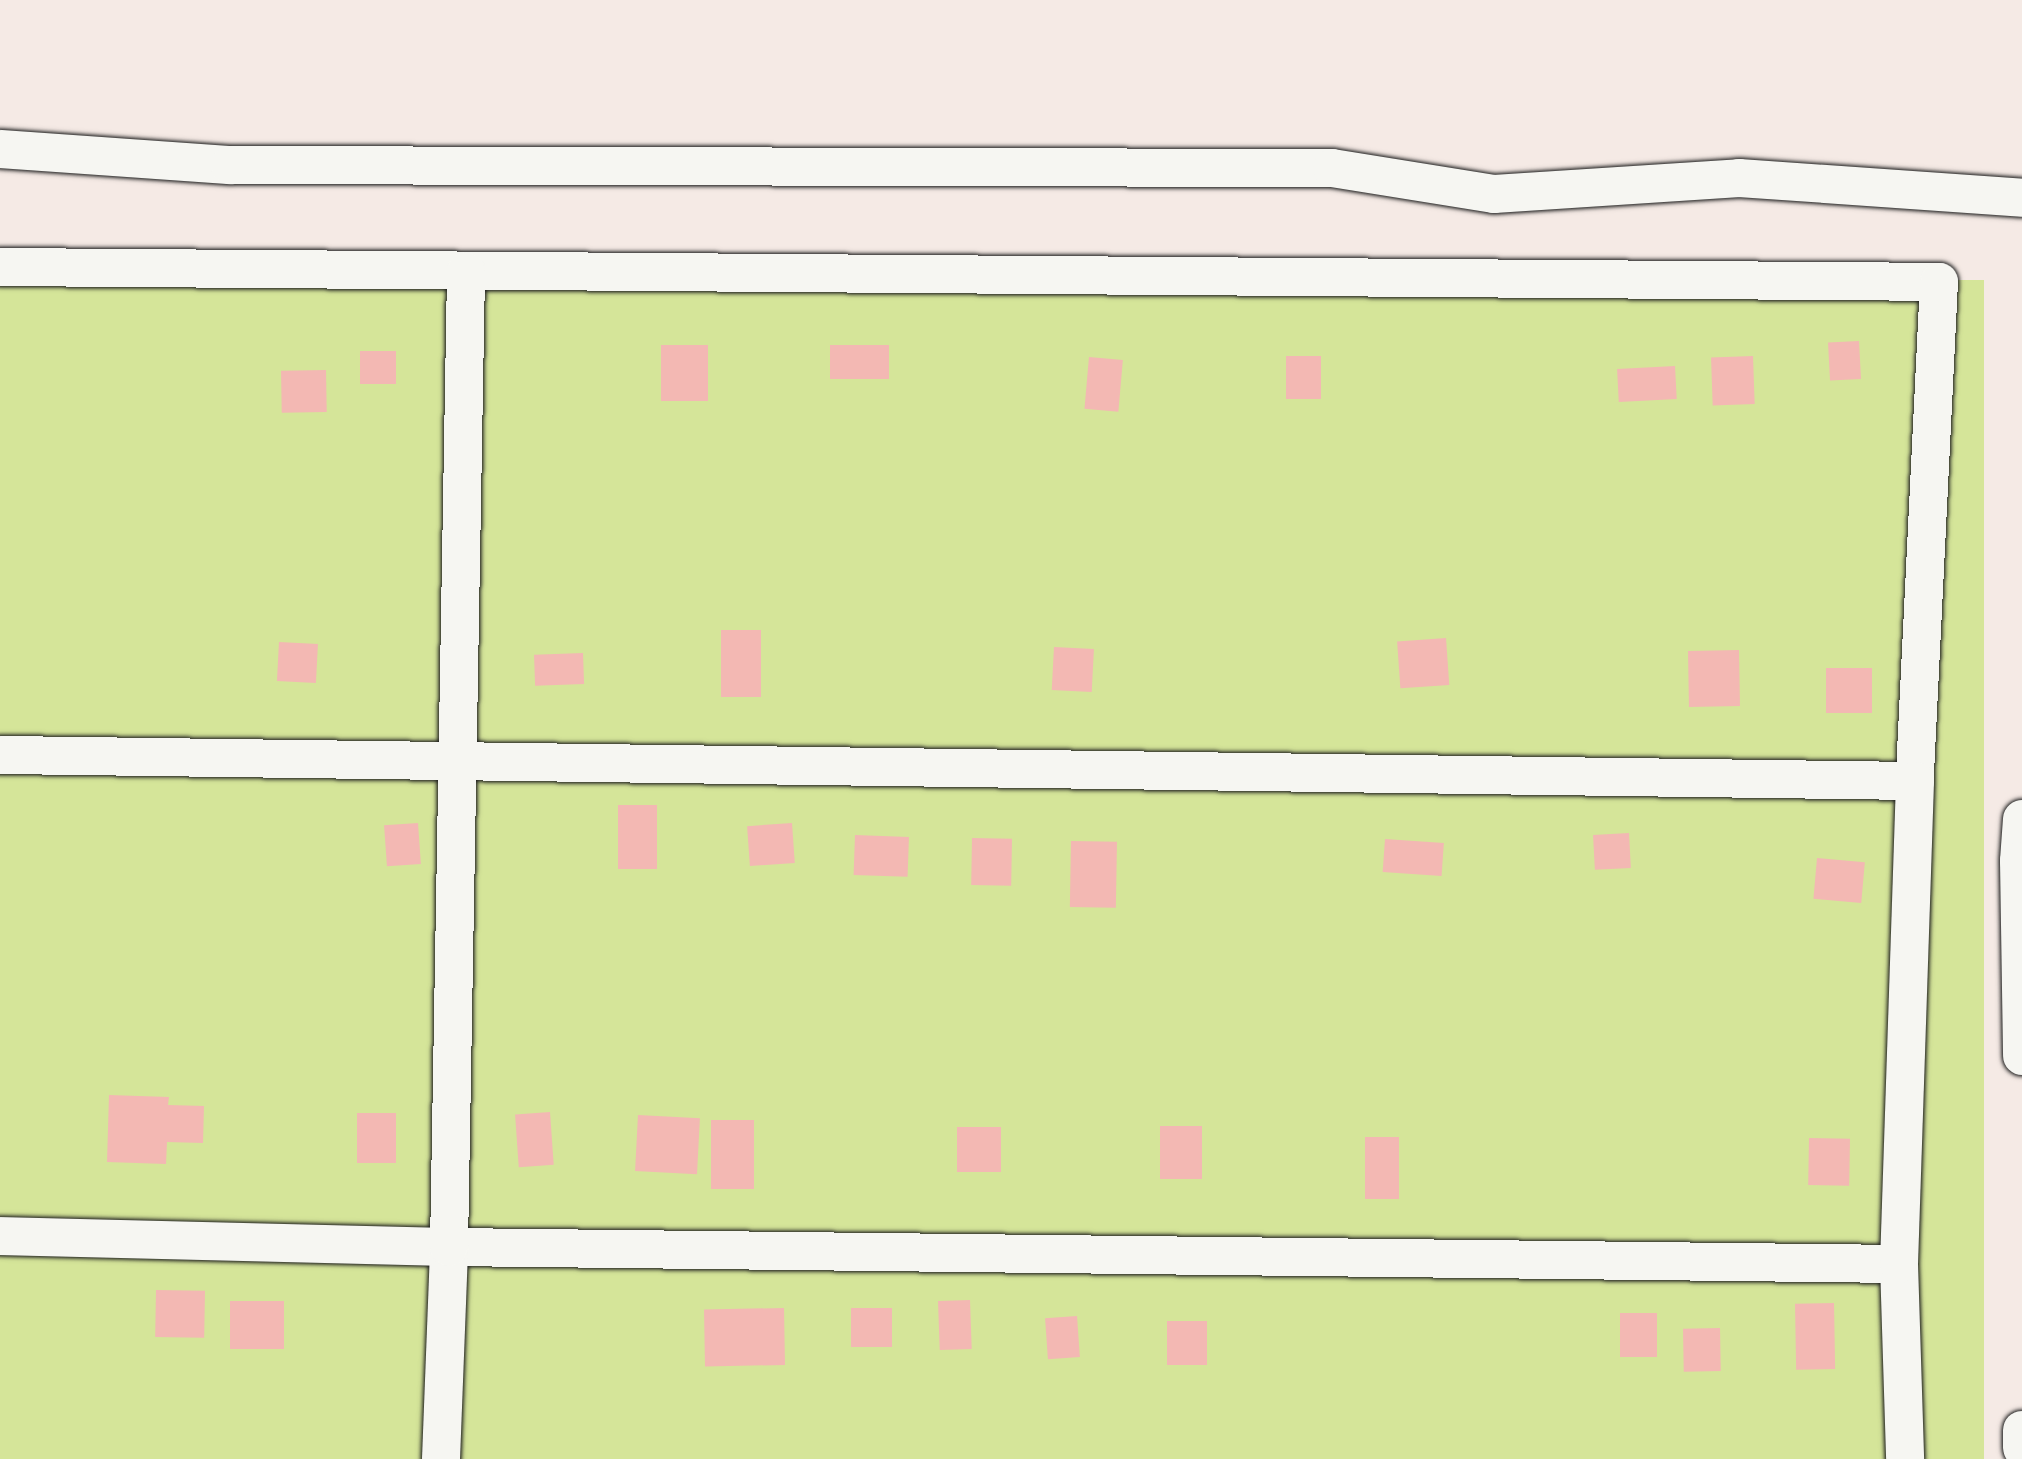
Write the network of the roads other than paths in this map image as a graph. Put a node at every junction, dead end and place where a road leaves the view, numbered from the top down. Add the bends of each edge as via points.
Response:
1 (0, 149) edge
2 (2016, 208) edge
3 (0, 267) edge
4 (466, 271) junction
5 (0, 755) edge
6 (458, 763) junction
7 (1915, 781) junction
8 (2022, 819) edge
9 (2022, 1056) edge
10 (0, 1236) edge
11 (449, 1247) junction
12 (1899, 1264) junction
13 (441, 1459) edge
14 (1905, 1459) edge

1 - 2 street via 230,165 1332,168 1494,194 1739,178
3 - 4 street
4 - 6 street
4 - 7 street via 1939,282
5 - 6 street
6 - 7 street
6 - 11 street
7 - 12 street
8 - 9 street
10 - 11 street
11 - 12 street
11 - 13 street
12 - 14 street

